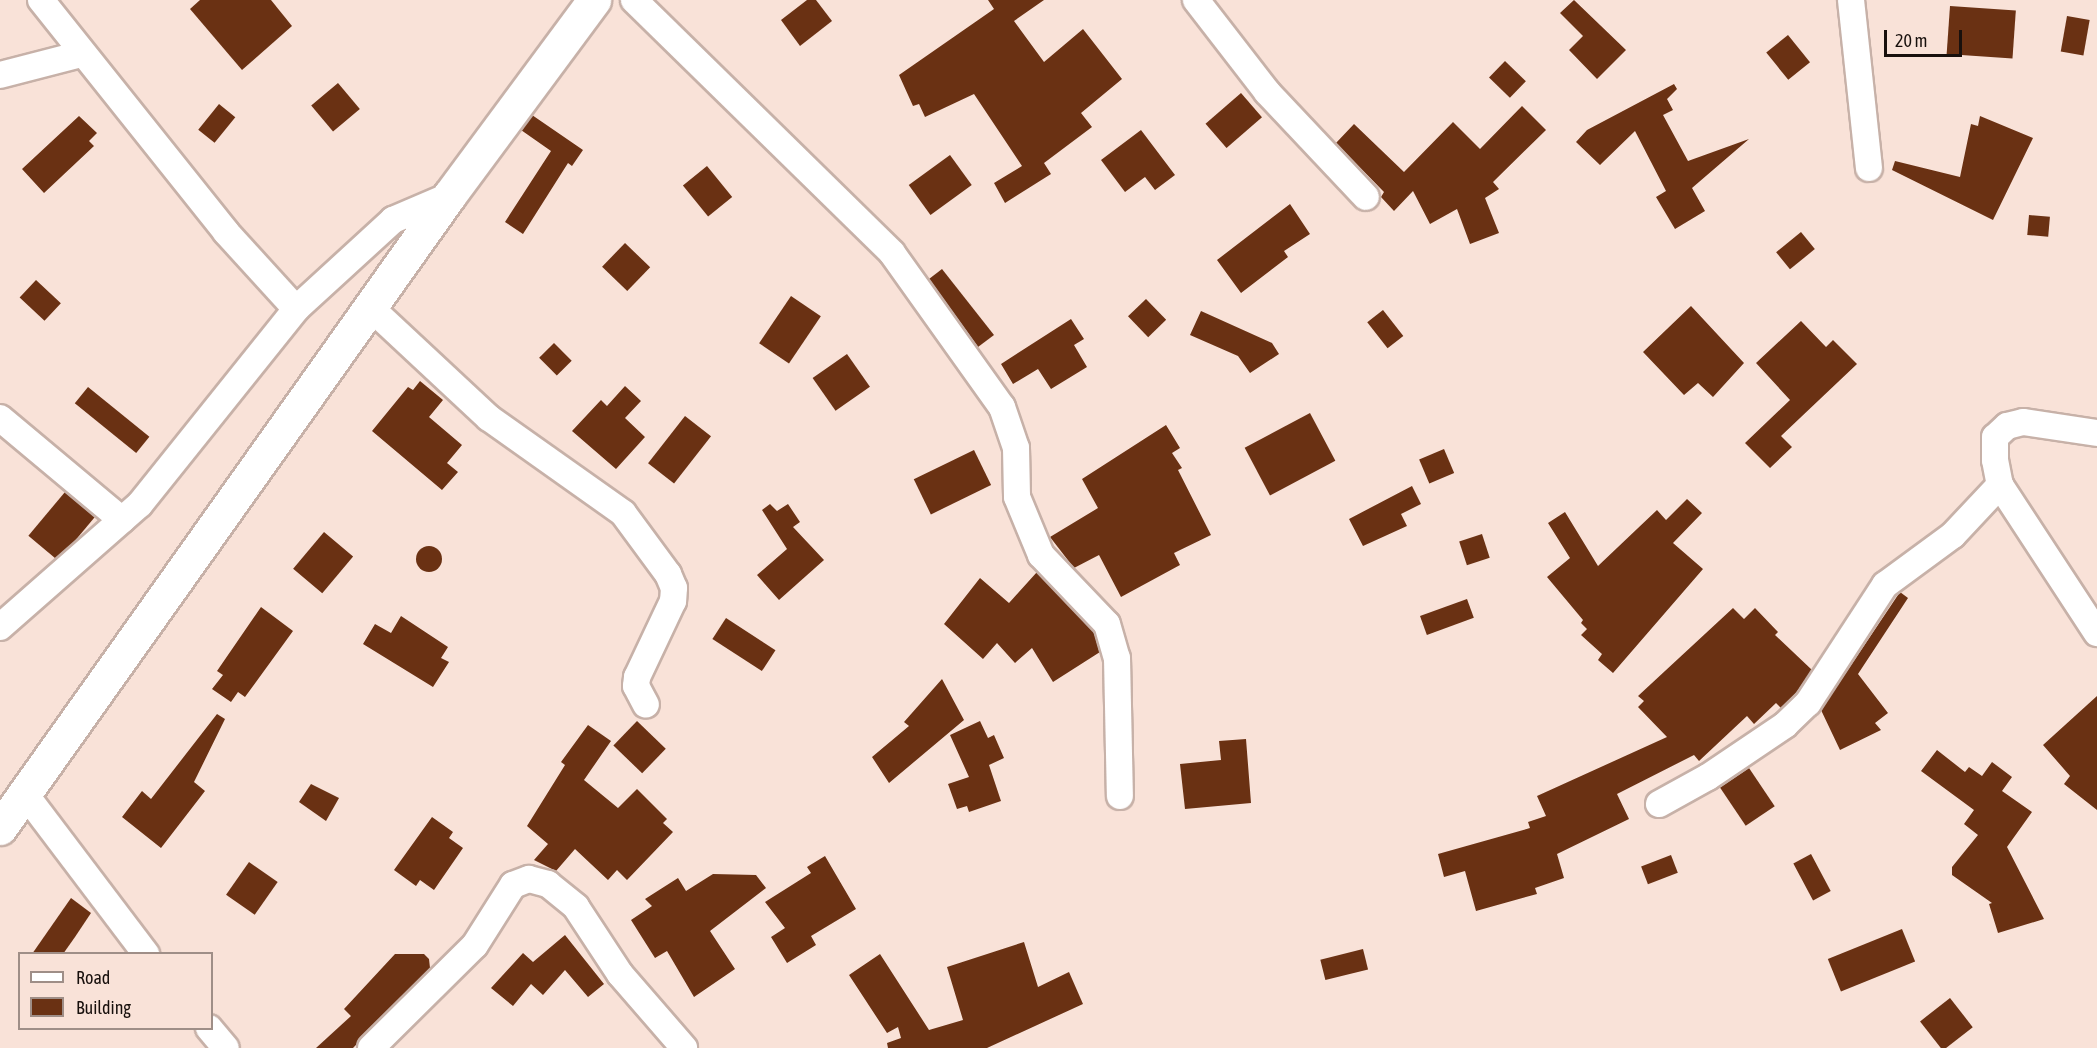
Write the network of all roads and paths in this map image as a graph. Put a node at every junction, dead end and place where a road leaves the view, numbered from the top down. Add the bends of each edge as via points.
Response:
1 (41, 0) edge
2 (594, 0) edge
3 (634, 0) edge
4 (1196, 0) edge
5 (1851, 0) edge
6 (81, 54) junction
7 (0, 75) edge
8 (1869, 168) dead end
9 (449, 196) junction
10 (1366, 197) dead end
11 (371, 308) junction
12 (296, 309) junction
13 (0, 418) edge
14 (2097, 434) edge
15 (2000, 485) junction
16 (122, 520) junction
17 (0, 627) edge
18 (2097, 633) edge
19 (646, 705) dead end
20 (25, 794) junction
21 (1120, 796) dead end
22 (1659, 804) dead end
23 (0, 828) edge
24 (144, 952) edge
25 (210, 1030) edge
26 (226, 1048) edge
27 (371, 1048) edge
28 (684, 1048) edge

1 - 6 street
2 - 9 main road
3 - 21 street via 892,253 1002,407 1016,448 1017,497 1041,555 1107,624 1117,658
4 - 10 street via 1267,92
5 - 8 street
6 - 7 street
6 - 12 street via 226,232
9 - 11 main road
9 - 12 street via 393,220
11 - 19 street via 489,418 623,513 668,574 674,588 673,601 637,676 636,686
11 - 20 main road
12 - 16 street via 140,504
13 - 16 street
14 - 15 street via 2024,422 2007,426 1995,436
15 - 18 street
15 - 22 street via 1953,535 1885,585 1808,703 1785,725 1708,777
16 - 17 street
20 - 23 main road
20 - 24 street
25 - 26 street
27 - 28 street via 475,945 513,885 529,879 548,884 576,907 620,974

